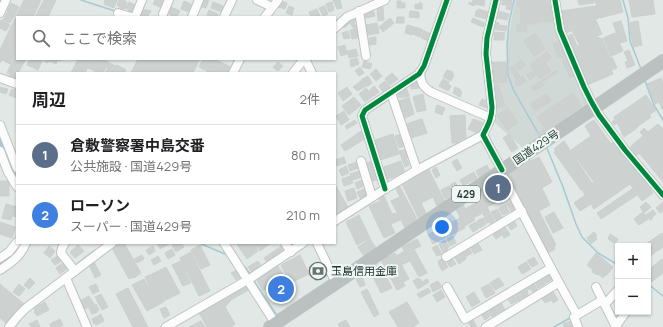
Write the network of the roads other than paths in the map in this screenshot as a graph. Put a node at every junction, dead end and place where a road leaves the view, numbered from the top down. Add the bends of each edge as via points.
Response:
1 (6, 0) edge
2 (142, 0) edge
3 (169, 0) edge
4 (199, 0) edge
5 (232, 0) edge
6 (258, 0) edge
7 (278, 0) edge
8 (385, 0) edge
9 (447, 0) edge
10 (496, 0) edge
11 (555, 0) edge
12 (270, 6) junction
13 (359, 11) junction
14 (0, 13) edge
15 (118, 13) dead end
16 (163, 14) dead end
17 (128, 16) edge
18 (135, 16) edge
19 (192, 16) edge
20 (224, 16) edge
21 (265, 16) edge
22 (336, 27) edge
23 (366, 56) dead end
24 (240, 60) edge
25 (304, 60) edge
26 (306, 60) edge
27 (663, 61) edge
28 (234, 72) edge
29 (294, 72) edge
30 (312, 72) edge
31 (420, 72) junction
32 (0, 78) edge
33 (16, 84) edge
34 (391, 93) junction
35 (595, 107) junction
36 (491, 118) junction
37 (0, 125) edge
38 (483, 135) junction
39 (0, 151) edge
40 (361, 161) dead end
41 (16, 165) edge
42 (417, 170) junction
43 (501, 171) junction
44 (16, 185) edge
45 (385, 188) junction
46 (663, 195) edge
47 (372, 197) junction
48 (522, 211) junction
49 (336, 220) edge
50 (16, 243) edge
51 (25, 244) edge
52 (64, 244) edge
53 (110, 244) edge
54 (225, 244) edge
55 (286, 244) edge
56 (302, 244) edge
57 (317, 244) edge
58 (291, 252) junction
59 (446, 257) dead end
60 (0, 258) edge
61 (551, 268) junction
62 (73, 269) junction
63 (0, 270) edge
64 (66, 278) junction
65 (247, 280) junction
66 (336, 283) junction
67 (558, 283) junction
68 (447, 287) dead end
69 (596, 287) dead end
70 (615, 293) edge
71 (604, 303) junction
72 (577, 315) junction
73 (624, 315) edge
74 (276, 325) edge
75 (616, 326) edge
76 (9, 327) edge
77 (87, 327) edge
78 (166, 327) edge
79 (486, 327) edge
80 (578, 327) edge

1 - 14 street
2 - 18 street
3 - 16 street
4 - 19 street
5 - 20 street
6 - 12 street
7 - 12 street
8 - 13 street
9 - 31 street
10 - 36 street via 486,54
11 - 35 street via 560,30
12 - 21 street
13 - 22 street
13 - 23 street
15 - 17 street
24 - 28 street
25 - 29 street
26 - 30 street
27 - 35 highway, 国道429号 / 429
31 - 34 street
31 - 36 street via 421,82 431,92
32 - 33 street
34 - 42 street
34 - 45 street via 365,110 362,116
35 - 43 highway, 国道429号 / 429
35 - 46 street via 625,150
36 - 38 street
37 - 41 street
38 - 42 street
38 - 43 street
39 - 44 street
40 - 47 street
42 - 45 street
43 - 48 street
43 - 66 highway, 国道429号 / 429
45 - 47 street
47 - 49 street
48 - 59 street
48 - 61 street
50 - 60 street
51 - 63 street via 20,254
52 - 62 street via 60,253
53 - 62 street
54 - 65 street
55 - 58 street
56 - 58 street
57 - 66 street
58 - 65 street
61 - 67 street
61 - 68 street via 465,319
62 - 64 street
64 - 76 street via 26,308
64 - 77 street
65 - 74 street
65 - 78 street
66 - 74 highway, 国道429号 / 429
67 - 72 street
67 - 79 street
69 - 71 street
70 - 71 street
71 - 72 street via 600,302
71 - 75 street
72 - 80 street via 574,317
73 - 75 street

